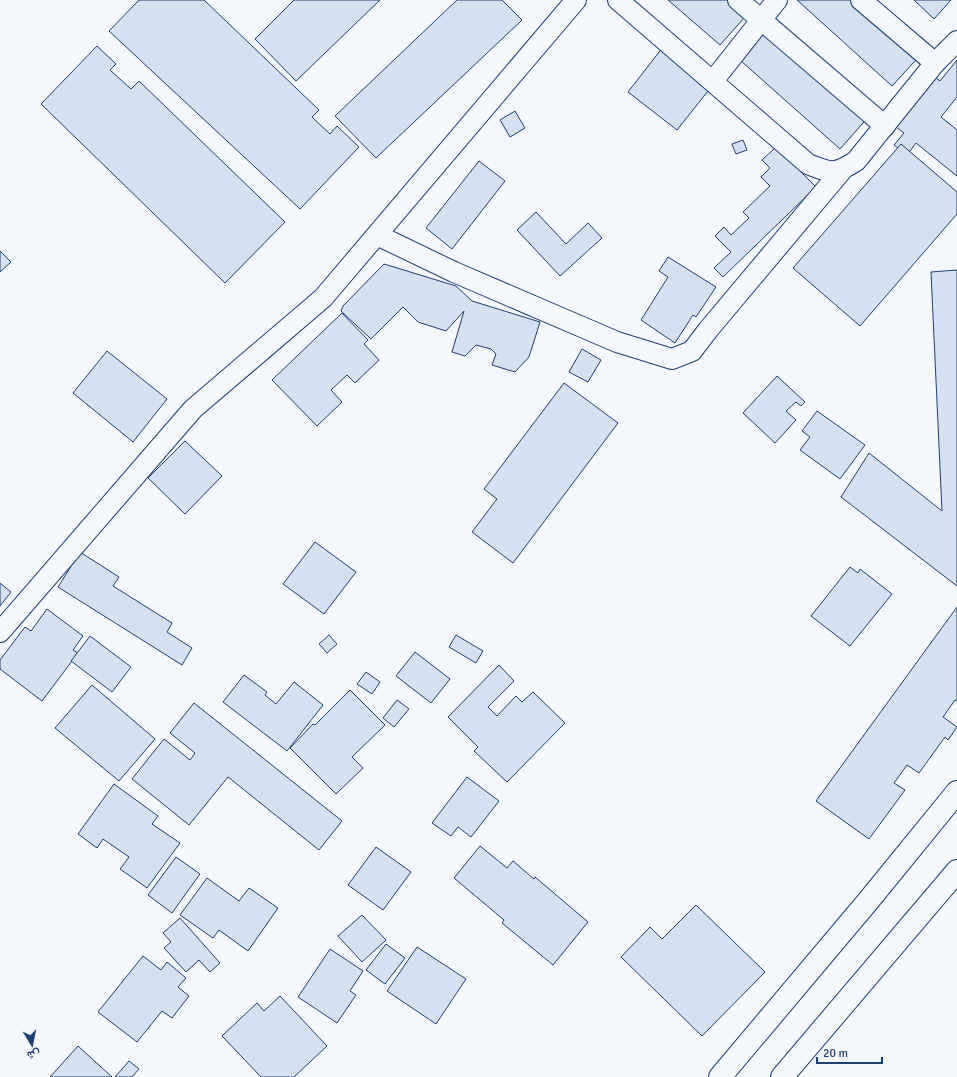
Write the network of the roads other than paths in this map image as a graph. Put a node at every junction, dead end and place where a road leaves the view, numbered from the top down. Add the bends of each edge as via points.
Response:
1 (576, 0) edge
2 (618, 0) edge
3 (738, 0) edge
4 (777, 0) edge
5 (861, 0) edge
6 (762, 20) junction
7 (957, 41) edge
8 (935, 63) junction
9 (713, 81) junction
10 (885, 126) junction
11 (843, 169) junction
12 (377, 235) junction
13 (0, 632) edge
14 (957, 792) edge
15 (957, 870) edge
16 (720, 1077) edge
17 (782, 1077) edge

1 - 12 street
2 - 9 street
3 - 6 street
4 - 6 street
5 - 8 street
6 - 9 street
6 - 10 street
7 - 8 street
8 - 10 street
9 - 11 street via 808,164 827,172
10 - 11 street via 856,161
11 - 12 street via 692,351 672,359 617,342 454,272
12 - 13 street via 323,298 193,409
14 - 16 main road
15 - 17 main road

